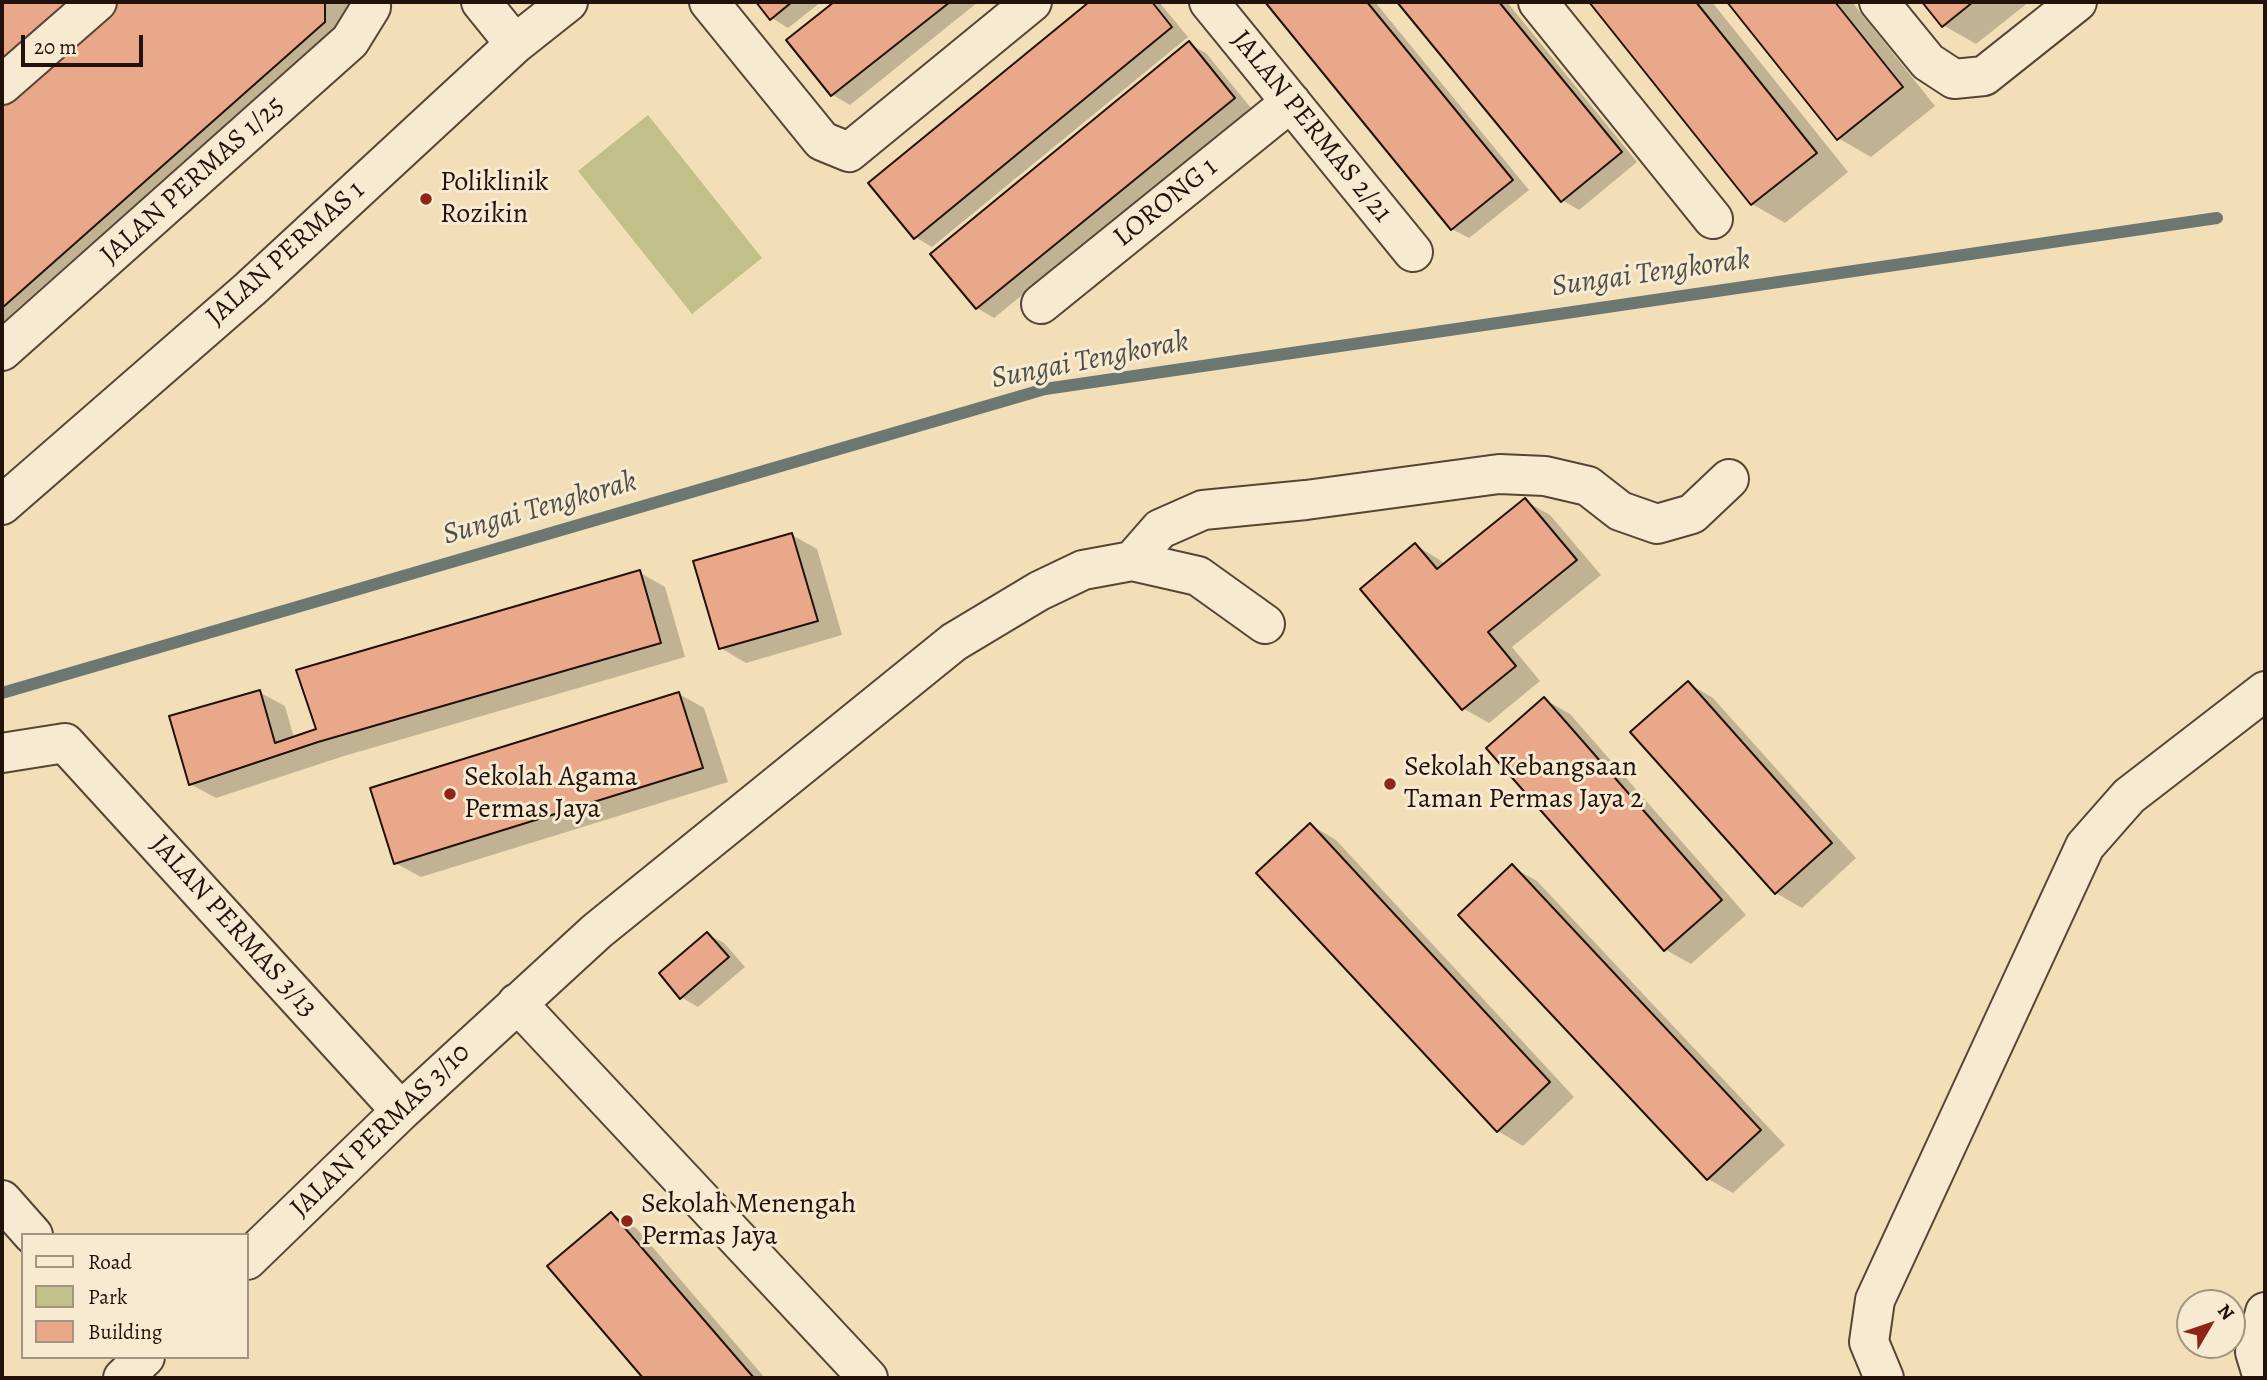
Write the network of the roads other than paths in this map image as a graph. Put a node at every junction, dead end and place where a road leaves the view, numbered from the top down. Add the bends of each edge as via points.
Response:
1 (97, 2) edge
2 (369, 2) edge
3 (481, 2) edge
4 (568, 2) edge
5 (709, 2) edge
6 (1032, 2) edge
7 (1209, 2) edge
8 (1538, 2) edge
9 (1879, 2) edge
10 (2077, 2) edge
11 (515, 44) junction
12 (2, 85) edge
13 (1291, 102) junction
14 (1713, 219) dead end
15 (1413, 252) dead end
16 (1041, 304) dead end
17 (2, 351) edge
18 (1729, 479) dead end
19 (2, 505) edge
20 (1132, 561) junction
21 (1265, 624) dead end
22 (2265, 691) edge
23 (2, 753) edge
24 (516, 1003) junction
25 (401, 1111) junction
26 (2, 1200) edge
27 (31, 1233) edge
28 (248, 1259) edge
29 (2265, 1312) edge
30 (868, 1378) edge
31 (1884, 1378) edge
32 (2263, 1378) edge

1 - 12 street
2 - 17 street, JALAN PERMAS 1/25 via 371,7 350,41
3 - 11 street
4 - 11 street, JALAN PERMAS 1
5 - 6 street via 822,141 849,152
7 - 13 street, JALAN PERMAS 2/21
8 - 14 street
9 - 10 street via 1927,62 1954,79 1984,76
11 - 19 street, JALAN PERMAS 1 via 250,289
13 - 15 street, JALAN PERMAS 2/21
13 - 16 street, LORONG 1
18 - 20 street via 1692,514 1657,524 1620,511 1588,485 1545,476 1500,474 1203,510 1160,529
20 - 21 street via 1198,576
20 - 24 street, JALAN PERMAS 3/10 via 1083,570 954,642 597,931
22 - 31 street via 2129,796 2085,846 1875,1300 1870,1342
23 - 25 street, JALAN PERMAS 3/13 via 65,743
24 - 25 street, JALAN PERMAS 3/10
24 - 30 street
25 - 28 street, JALAN PERMAS 3/10
26 - 27 street
29 - 32 street via 2255,1352

